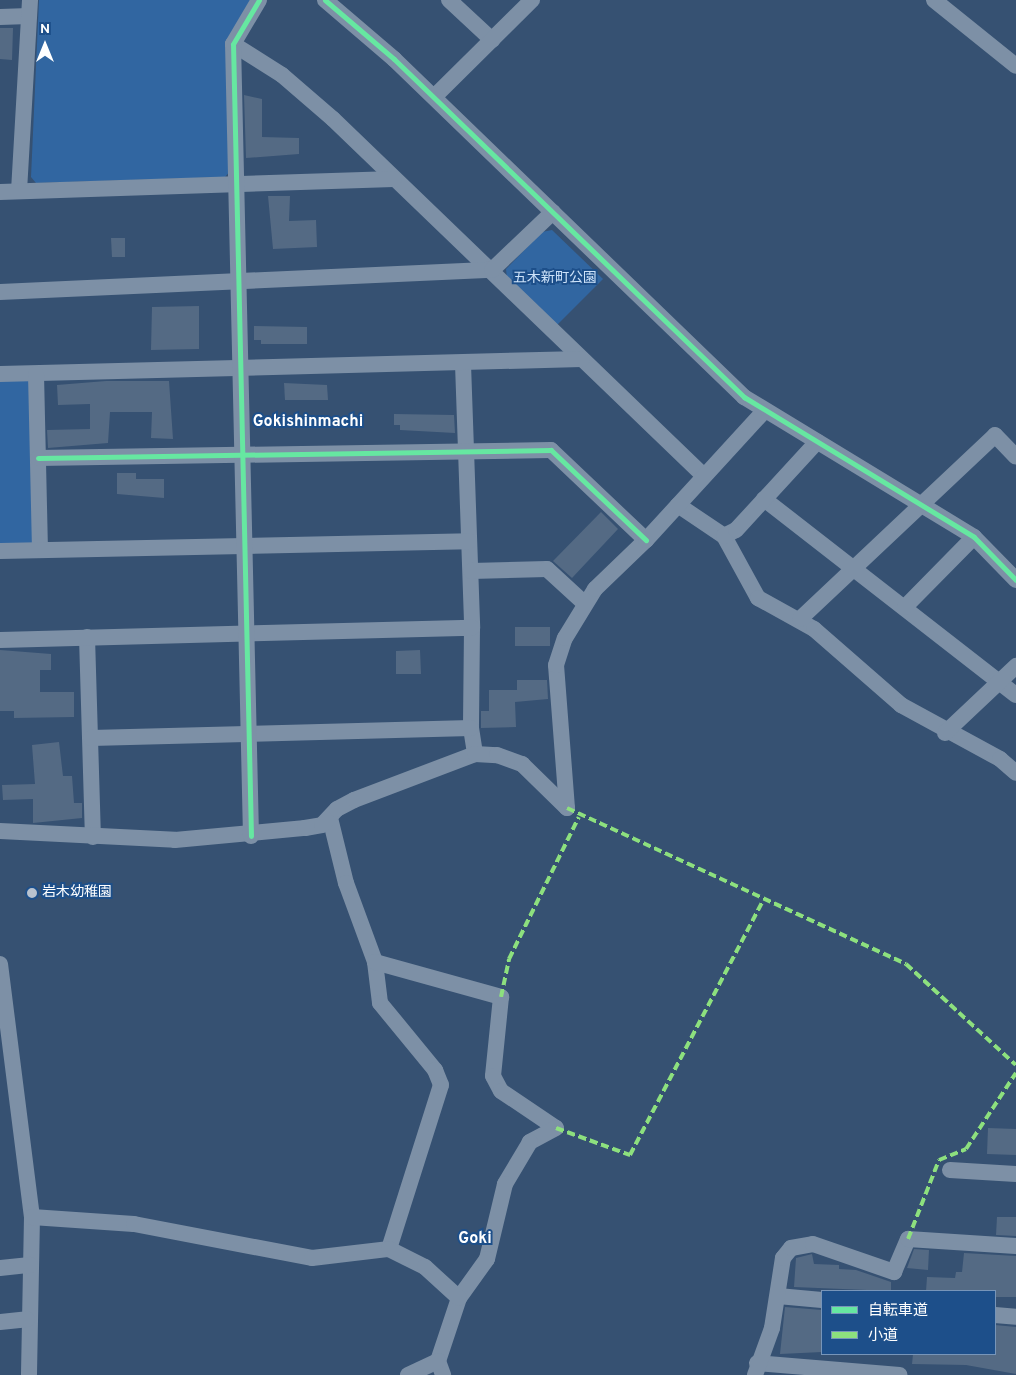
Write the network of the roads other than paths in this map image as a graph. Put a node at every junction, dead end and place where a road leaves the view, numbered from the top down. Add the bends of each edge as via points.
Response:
1 (259, 0) edge
2 (325, 0) edge
3 (449, 0) edge
4 (532, 0) edge
5 (934, 0) edge
6 (30, 8) edge
7 (0, 17) edge
8 (492, 40) junction
9 (233, 44) junction
10 (1016, 66) edge
11 (434, 98) junction
12 (394, 179) junction
13 (236, 185) junction
14 (19, 191) junction
15 (0, 192) edge
16 (553, 212) junction
17 (492, 270) junction
18 (240, 278) junction
19 (0, 292) edge
20 (582, 359) junction
21 (463, 364) junction
22 (243, 371) junction
23 (0, 374) edge
24 (36, 374) junction
25 (764, 411) junction
26 (816, 442) junction
27 (466, 450) junction
28 (245, 457) junction
29 (1016, 457) edge
30 (38, 458) junction
31 (702, 475) junction
32 (764, 499) junction
33 (920, 503) junction
34 (678, 506) junction
35 (724, 536) junction
36 (974, 537) junction
37 (646, 540) junction
38 (469, 541) junction
39 (246, 544) junction
40 (40, 550) junction
41 (0, 551) edge
42 (855, 566) junction
43 (471, 571) junction
44 (1016, 580) edge
45 (583, 602) junction
46 (905, 607) junction
47 (800, 620) junction
48 (472, 628) junction
49 (245, 632) junction
50 (87, 637) junction
51 (0, 640) edge
52 (1016, 666) edge
53 (1001, 681) junction
54 (1016, 695) edge
55 (470, 728) junction
56 (252, 732) junction
57 (945, 733) junction
58 (91, 738) junction
59 (475, 754) junction
60 (1016, 774) edge
61 (330, 818) junction
62 (0, 831) edge
63 (251, 836) junction
64 (93, 837) junction
65 (375, 962) junction
66 (0, 964) edge
67 (950, 1170) dead end
68 (1016, 1174) edge
69 (32, 1217) junction
70 (1016, 1246) edge
71 (389, 1249) junction
72 (30, 1264) junction
73 (0, 1268) edge
74 (778, 1296) junction
75 (459, 1298) junction
76 (821, 1300) edge
77 (996, 1315) edge
78 (1016, 1317) edge
79 (27, 1319) junction
80 (0, 1322) edge
81 (440, 1368) edge
82 (756, 1369) edge
83 (29, 1375) edge
84 (408, 1375) edge
85 (900, 1375) edge

1 - 9 street
2 - 11 street via 351,19
3 - 8 street
4 - 8 street
5 - 10 street
6 - 7 street
6 - 14 street
8 - 11 street
9 - 12 street via 282,75
9 - 13 street
11 - 16 street
12 - 13 street
12 - 17 street
13 - 14 street
13 - 18 street
14 - 15 street
16 - 17 street
16 - 25 street via 744,397
17 - 18 street
17 - 20 street
18 - 19 street
18 - 22 street
20 - 21 street
20 - 31 street
21 - 22 street
21 - 27 street
22 - 24 street
22 - 28 street
23 - 24 street
24 - 30 street
25 - 26 street
25 - 31 street
26 - 32 street
26 - 33 street
27 - 28 street
27 - 37 street via 550,450
27 - 38 street
28 - 30 street
28 - 39 street
29 - 33 street via 995,435
30 - 40 street
31 - 34 street
32 - 35 street
32 - 42 street
33 - 36 street
33 - 42 street
34 - 35 street
34 - 37 street
35 - 47 street via 758,598
36 - 44 street
36 - 46 street
37 - 45 street
38 - 39 street
38 - 43 street
39 - 40 street
39 - 49 street
40 - 41 street
42 - 46 street
42 - 47 street
43 - 45 street via 547,569
43 - 48 street
45 - 59 street via 556,665 567,808 522,764 497,755
46 - 53 street
47 - 57 street via 901,705
48 - 49 street
48 - 55 street
49 - 50 street
49 - 56 street
50 - 51 street
50 - 58 street
52 - 53 street
53 - 54 street
53 - 57 street
55 - 56 street
55 - 59 street
56 - 58 street
56 - 63 street
57 - 60 street via 1000,759
58 - 64 street
59 - 61 street via 354,800
61 - 63 street via 322,825
61 - 65 street via 346,884
62 - 64 street
63 - 64 street
65 - 71 street via 380,1003 435,1070 441,1085
65 - 75 street via 501,997 493,1076 501,1091 556,1128 530,1142 517,1160 505,1184 487,1259
66 - 69 street
67 - 68 street
69 - 71 street via 134,1224 312,1258
69 - 72 street
70 - 74 street via 908,1239 894,1272 804,1244 791,1248 783,1258
71 - 75 street via 425,1267
72 - 73 street
72 - 79 street
74 - 76 street
74 - 82 street via 772,1328
75 - 81 street
77 - 78 street
79 - 80 street
79 - 83 street
81 - 84 street
82 - 85 street

